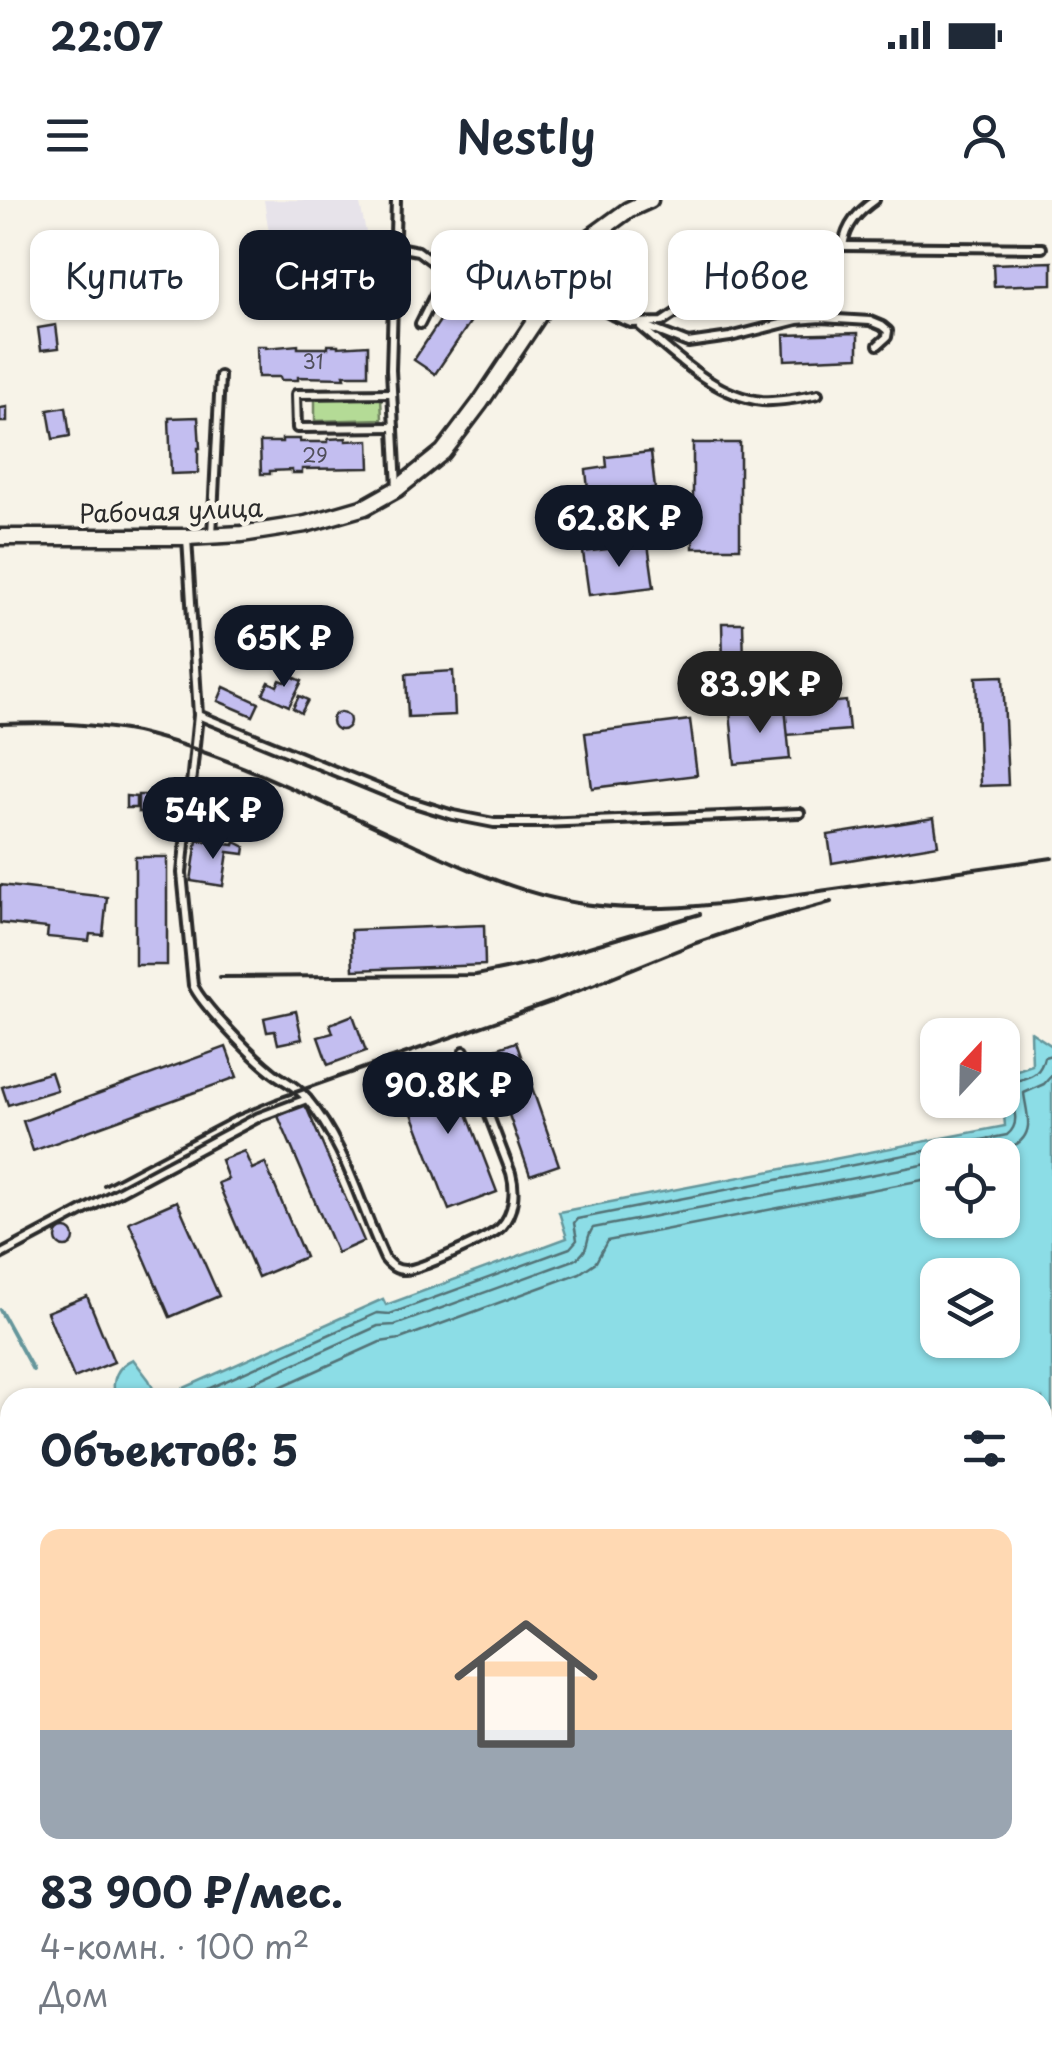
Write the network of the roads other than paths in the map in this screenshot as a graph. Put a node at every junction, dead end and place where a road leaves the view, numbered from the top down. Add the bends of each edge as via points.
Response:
1 (396, 200) edge
2 (650, 200) edge
3 (875, 200) edge
4 (396, 230) edge
5 (602, 230) edge
6 (844, 241) edge
7 (844, 246) edge
8 (1042, 248) dead end
9 (411, 250) edge
10 (668, 318) edge
11 (393, 320) edge
12 (536, 320) edge
13 (627, 320) edge
14 (636, 323) junction
15 (420, 324) dead end
16 (878, 345) dead end
17 (220, 376) dead end
18 (392, 393) junction
19 (818, 394) dead end
20 (394, 427) junction
21 (397, 490) junction
22 (212, 535) junction
23 (0, 537) edge
24 (187, 537) junction
25 (198, 715) junction
26 (800, 812) dead end
27 (464, 1051) dead end
28 (307, 1099) junction
29 (0, 1255) edge

1 - 4 lane
2 - 5 street, Рабочая улица
3 - 6 lane via 852,221
7 - 8 lane
9 - 15 lane via 446,272
10 - 14 lane
11 - 18 lane
12 - 21 street, Рабочая улица via 443,452
13 - 14 lane
14 - 16 lane via 688,343 797,320 859,320 888,331
14 - 19 lane via 706,378 738,394 766,401
17 - 22 lane
18 - 20 lane
18 - 20 lane via 296,394 297,428
20 - 21 lane
21 - 22 street, Рабочая улица via 366,508 306,524
22 - 24 street, Рабочая улица
23 - 24 street, Рабочая улица
24 - 25 lane
25 - 26 lane via 408,801 494,822
25 - 28 lane via 182,873 193,985 269,1070
27 - 28 lane via 511,1173 511,1206 494,1233 414,1269 384,1260 340,1152
28 - 29 lane

